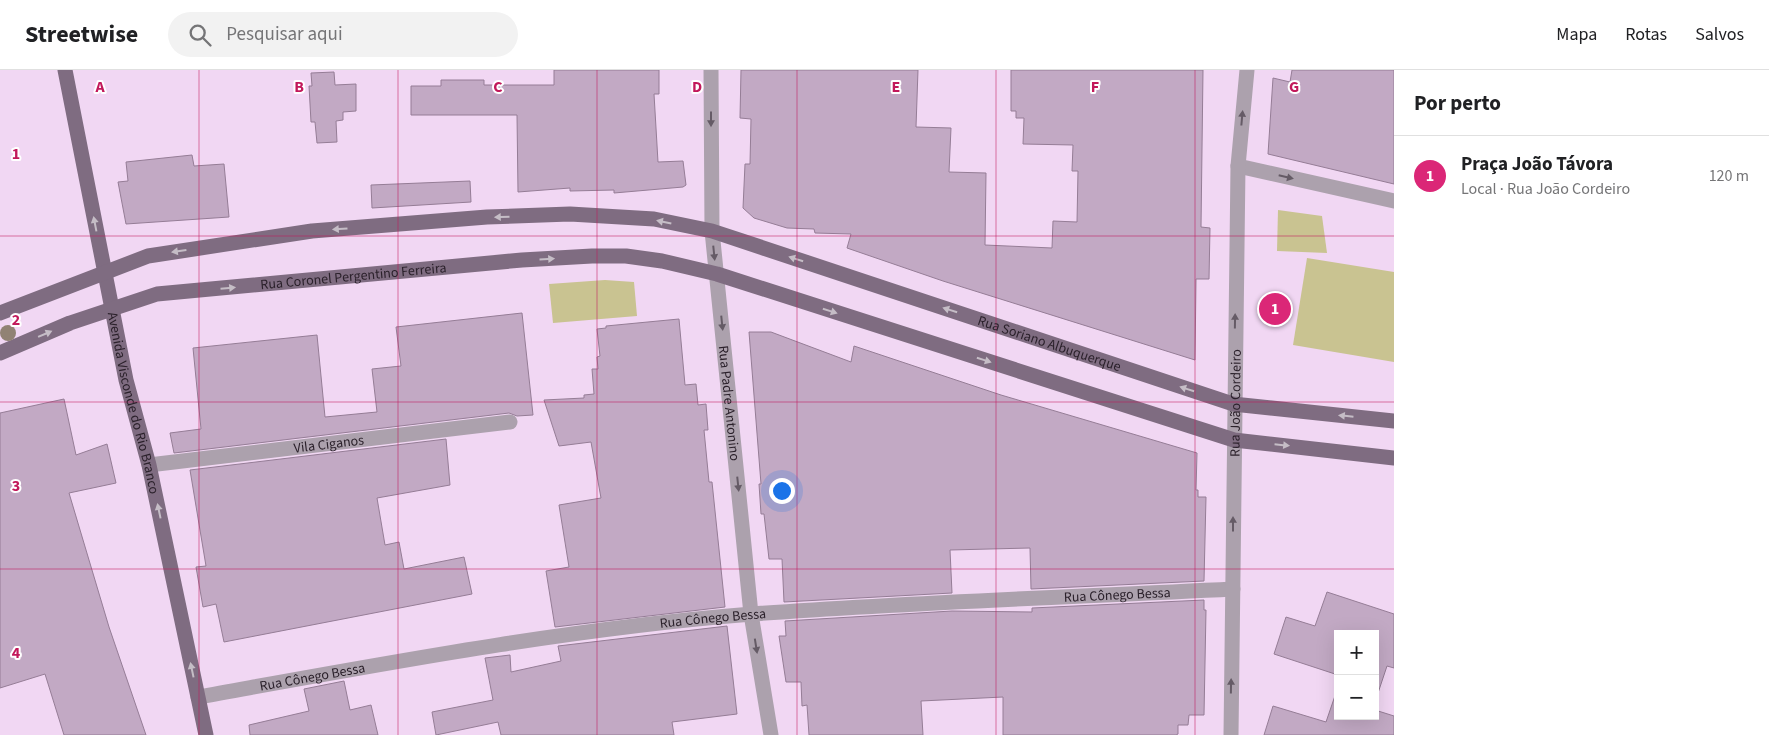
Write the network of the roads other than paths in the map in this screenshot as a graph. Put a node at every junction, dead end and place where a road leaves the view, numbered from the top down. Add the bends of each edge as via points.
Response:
1 (65, 70) edge
2 (711, 70) edge
3 (1247, 70) edge
4 (1238, 166) junction
5 (1394, 201) edge
6 (712, 232) junction
7 (104, 272) junction
8 (716, 274) junction
9 (112, 309) junction
10 (0, 313) edge
11 (0, 353) edge
12 (1234, 404) junction
13 (1394, 421) edge
14 (510, 422) dead end
15 (1234, 440) junction
16 (1394, 458) edge
17 (149, 465) junction
18 (1233, 589) junction
19 (752, 614) junction
20 (198, 697) junction
21 (206, 735) edge
22 (771, 735) edge
23 (1231, 735) edge

7 -> 1 main road, Avenida Visconde do Rio Branco
2 -> 6 street, Rua Padre Antonino
4 -> 3 street, Rua João Cordeiro
4 -> 5 street
12 -> 4 street, Rua João Cordeiro
6 -> 7 main road via 654,219 607,215 487,217 312,231 148,256
6 -> 8 street, Rua Padre Antonino
12 -> 6 main road, Rua Soriano Albuquerque
7 - 9 main road, Avenida Visconde do Rio Branco
7 - 10 main road
9 -> 8 main road, Rua Coronel Pergentino Ferreira via 157,294 522,260 626,256
8 -> 15 main road
8 -> 19 street, Rua Padre Antonino
11 -> 9 main road, Rua Coronel Pergentino Ferreira
9 - 17 main road, Avenida Visconde do Rio Branco via 126,380
13 -> 12 main road, Rua Soriano Albuquerque
12 - 15 street, Rua João Cordeiro
14 - 17 street, Vila Ciganos
15 -> 16 main road
18 -> 15 street, Rua João Cordeiro
20 -> 17 main road, Avenida Visconde do Rio Branco
18 - 19 street, Rua Cônego Bessa
23 -> 18 street, Rua João Cordeiro
19 - 20 street, Rua Cônego Bessa via 503,642
19 -> 22 street, Rua Padre Antonino
20 - 21 main road, Avenida Visconde do Rio Branco

